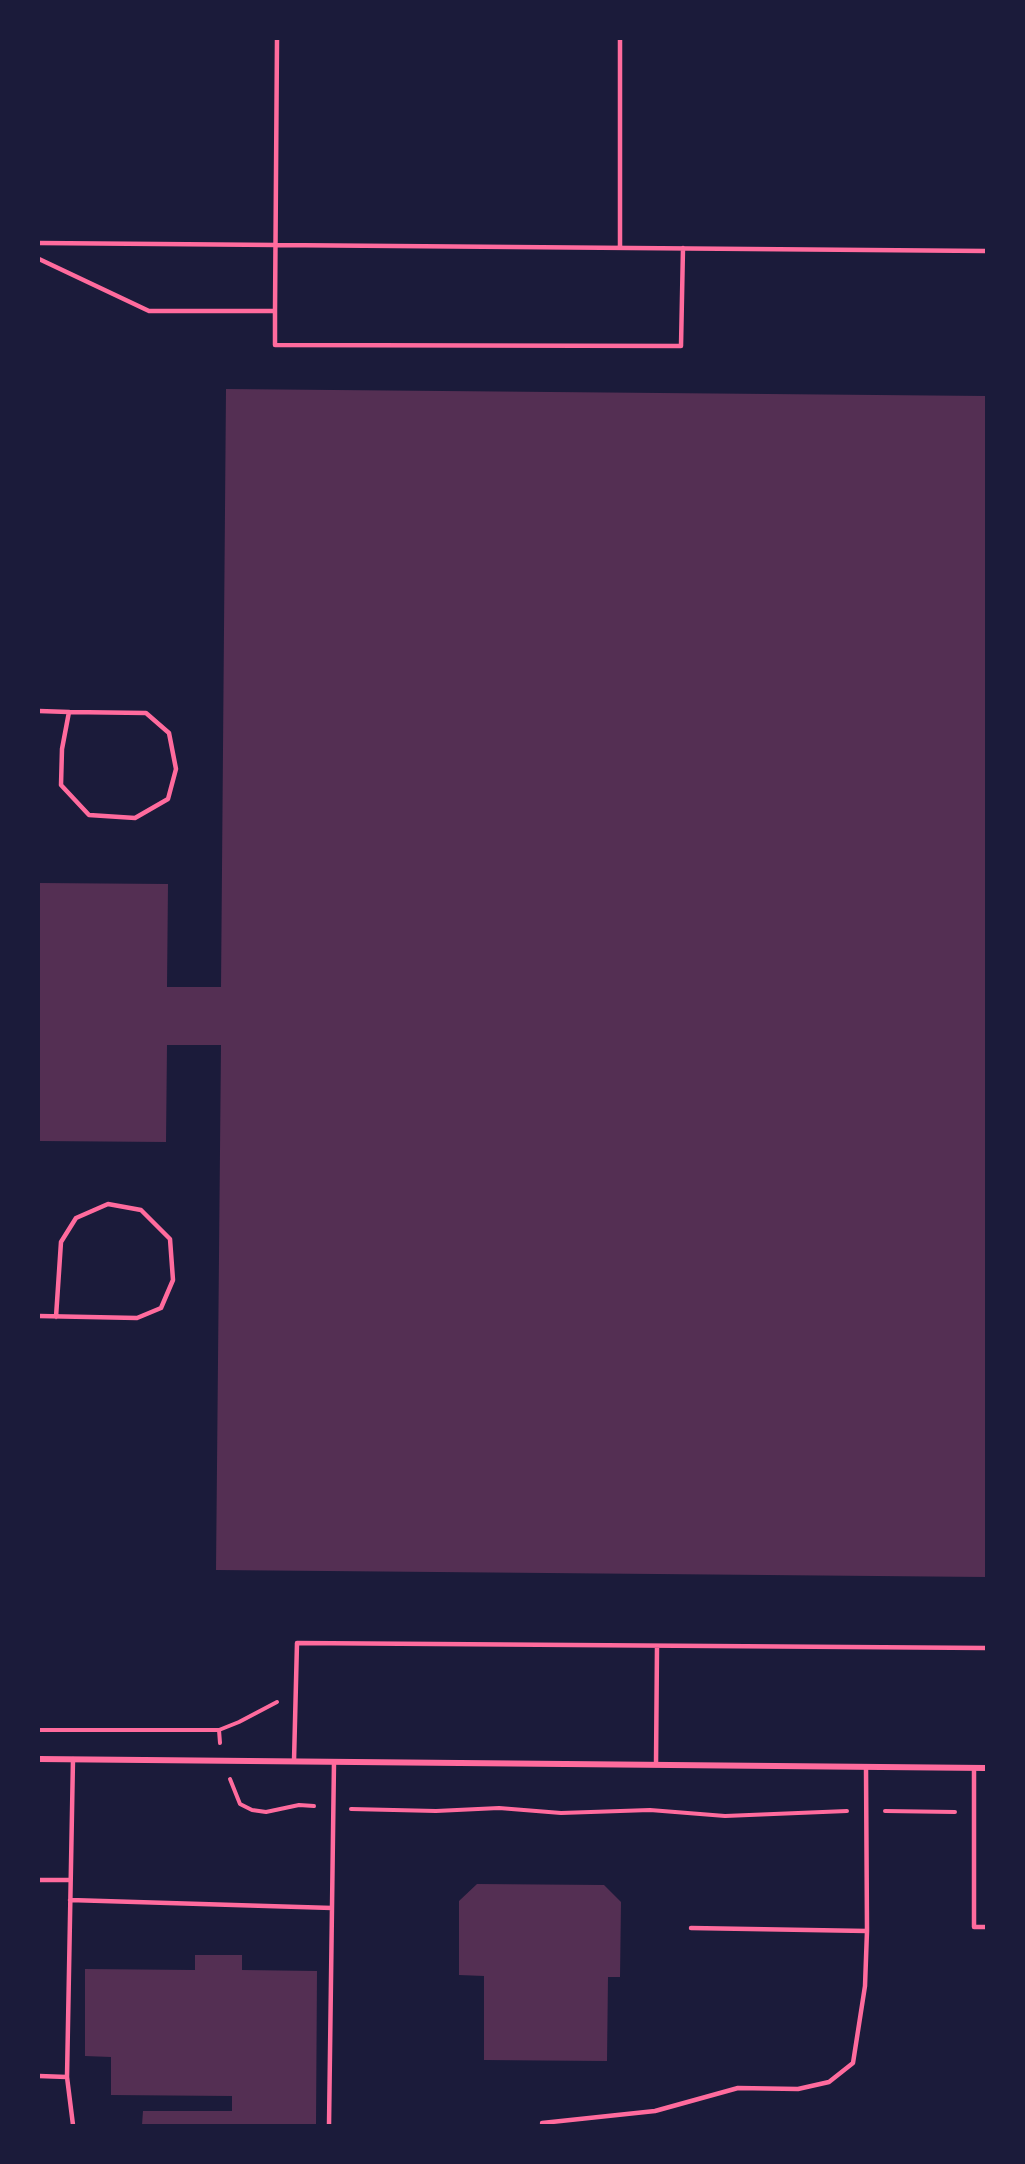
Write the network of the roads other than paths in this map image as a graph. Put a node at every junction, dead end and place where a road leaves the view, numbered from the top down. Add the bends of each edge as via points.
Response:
1 (277, 39) edge
2 (620, 39) edge
3 (39, 243) edge
4 (275, 246) junction
5 (620, 248) junction
6 (683, 248) junction
7 (986, 251) edge
8 (39, 259) edge
9 (275, 311) junction
10 (39, 711) edge
11 (69, 712) junction
12 (39, 1317) edge
13 (56, 1317) junction
14 (657, 1646) junction
15 (986, 1648) edge
16 (39, 1759) edge
17 (73, 1759) junction
18 (294, 1761) junction
19 (334, 1762) junction
20 (656, 1765) junction
21 (866, 1767) junction
22 (974, 1768) junction
23 (986, 1768) edge
24 (39, 1880) edge
25 (70, 1880) junction
26 (70, 1900) junction
27 (332, 1908) junction
28 (986, 1927) edge
29 (691, 1928) dead end
30 (867, 1931) junction
31 (39, 2076) edge
32 (67, 2077) junction
33 (542, 2123) dead end
34 (73, 2125) edge
35 (329, 2125) edge

1 - 4 lane
2 - 5 lane
3 - 4 lane
4 - 5 lane
4 - 9 lane
5 - 6 lane
6 - 7 lane
6 - 9 lane via 681,346 275,345
8 - 9 lane via 149,311
10 - 11 lane
11 - 11 lane via 146,713 169,733 176,769 168,799 135,818 89,815 62,785 62,749
12 - 13 lane
13 - 13 lane via 137,1318 161,1308 173,1280 170,1239 141,1210 108,1204 76,1218 61,1242
14 - 15 lane
14 - 18 lane via 297,1643
14 - 20 lane
16 - 17 street
17 - 18 street
17 - 25 lane
18 - 19 street
19 - 20 street
19 - 27 lane
20 - 21 street
21 - 22 street
21 - 30 lane
22 - 23 street
22 - 28 lane via 974,1927
24 - 25 lane
25 - 26 lane
26 - 27 lane
26 - 32 lane
27 - 35 lane
29 - 30 lane
30 - 33 lane via 865,1986 853,2064 829,2082 798,2089 738,2088 655,2111
31 - 32 lane
32 - 34 lane

